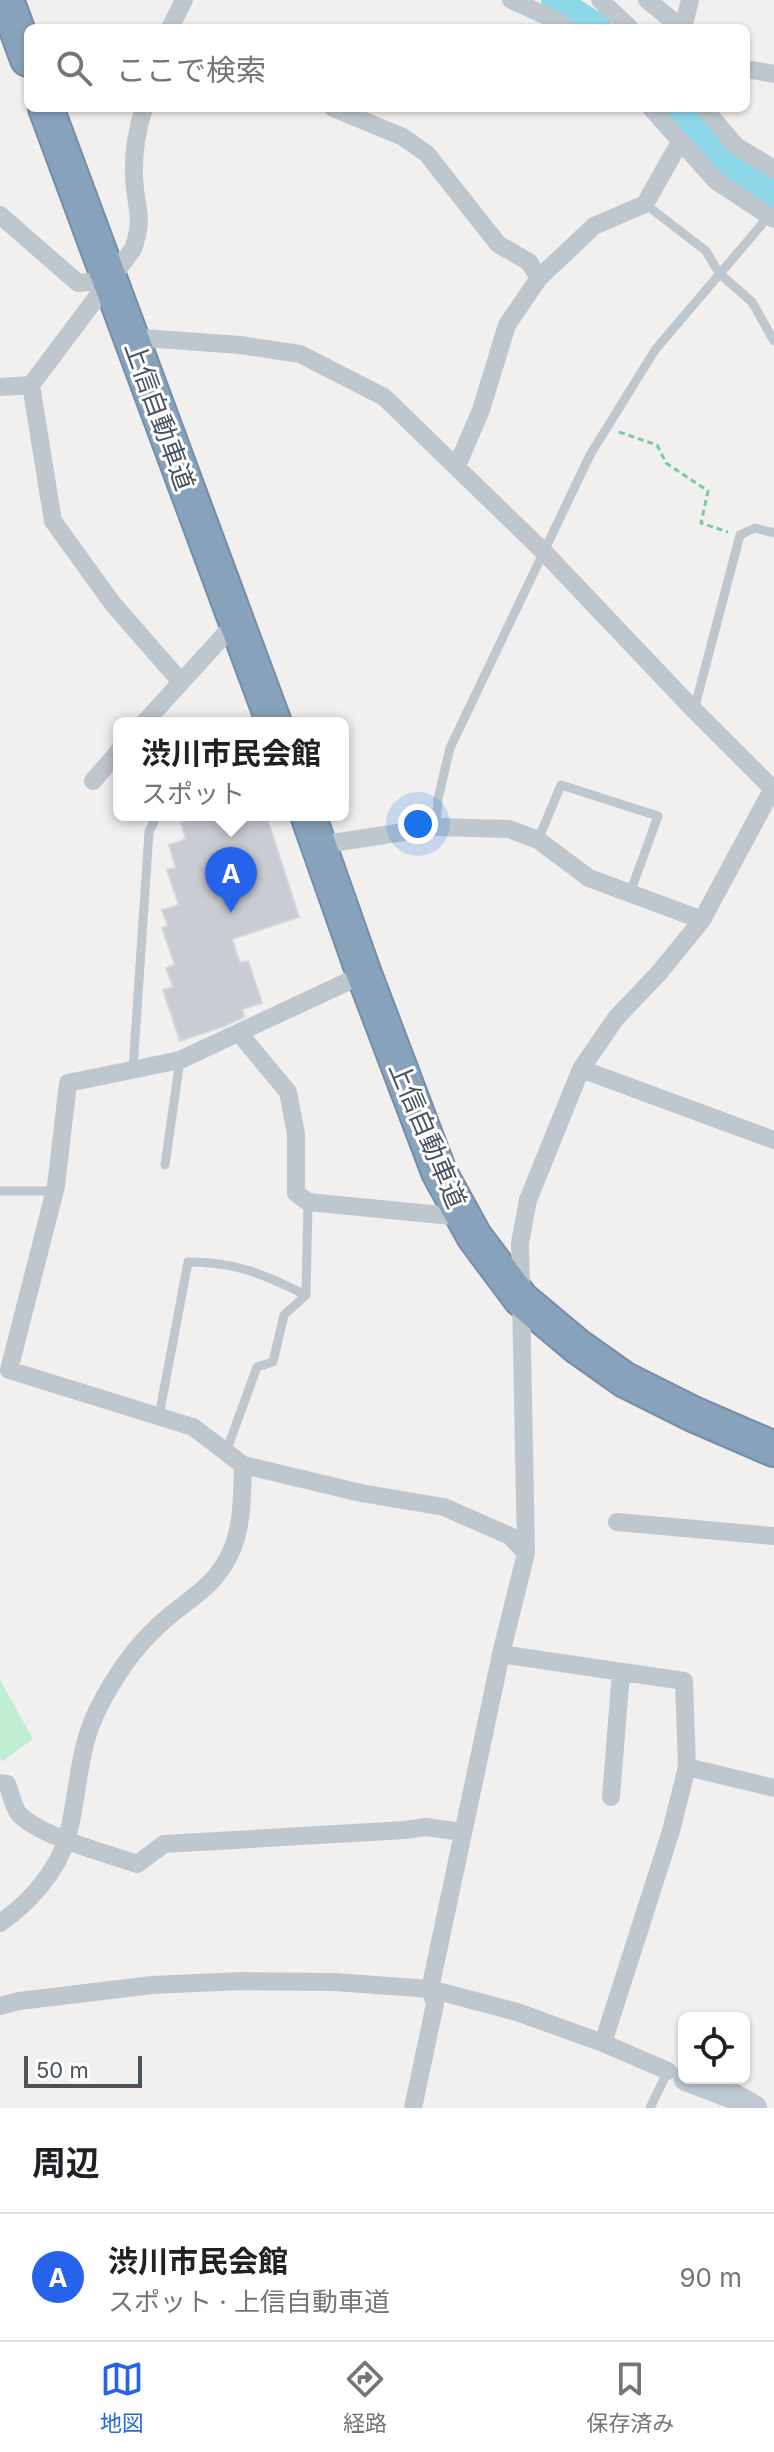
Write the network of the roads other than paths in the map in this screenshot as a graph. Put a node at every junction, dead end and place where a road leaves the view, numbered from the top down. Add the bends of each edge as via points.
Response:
1 (6, 0) edge
2 (184, 0) edge
3 (511, 0) edge
4 (600, 0) edge
5 (647, 0) edge
6 (690, 0) edge
7 (172, 24) edge
8 (562, 24) edge
9 (626, 24) edge
10 (677, 24) edge
11 (683, 24) edge
12 (24, 48) edge
13 (750, 70) edge
14 (774, 74) edge
15 (48, 112) edge
16 (143, 112) edge
17 (343, 112) edge
18 (654, 112) edge
19 (707, 112) edge
20 (680, 142) junction
21 (774, 169) edge
22 (645, 204) junction
23 (0, 215) edge
24 (771, 218) edge
25 (719, 273) junction
26 (539, 278) junction
27 (111, 280) junction
28 (130, 337) junction
29 (774, 341) edge
30 (31, 385) junction
31 (0, 387) edge
32 (457, 466) junction
33 (774, 533) edge
34 (544, 552) junction
35 (236, 622) junction
36 (181, 682) junction
37 (694, 710) junction
38 (149, 717) edge
39 (272, 717) edge
40 (113, 758) edge
41 (93, 781) dead end
42 (773, 790) edge
43 (154, 821) edge
44 (436, 827) junction
45 (314, 830) edge
46 (538, 840) junction
47 (630, 893) junction
48 (702, 920) junction
49 (364, 974) junction
50 (239, 1033) junction
51 (180, 1060) junction
52 (581, 1069) junction
53 (133, 1071) junction
54 (774, 1140) edge
55 (165, 1165) dead end
56 (0, 1191) edge
57 (55, 1191) junction
58 (308, 1202) junction
59 (462, 1217) junction
60 (306, 1295) junction
61 (521, 1299) junction
62 (159, 1416) junction
63 (774, 1449) edge
64 (226, 1452) junction
65 (243, 1465) junction
66 (617, 1522) dead end
67 (774, 1536) edge
68 (526, 1553) junction
69 (501, 1654) junction
70 (621, 1672) junction
71 (687, 1767) junction
72 (0, 1783) edge
73 (774, 1788) edge
74 (611, 1797) dead end
75 (462, 1832) junction
76 (66, 1840) junction
77 (0, 1923) edge
78 (430, 1989) junction
79 (0, 2006) edge
80 (603, 2043) junction
81 (678, 2075) edge
82 (678, 2076) edge
83 (702, 2084) edge
84 (413, 2108) edge
85 (650, 2108) edge
86 (754, 2108) edge

1 - 12 highway
2 - 7 street
3 - 8 street
4 - 9 street
5 - 10 street
6 - 11 street
13 - 14 street
15 - 27 highway, 上信自動車道
16 - 27 street via 134,176 141,228
17 - 26 street via 403,137 427,154 481,226 498,244 529,262
18 - 20 street
19 - 21 street via 736,146
20 - 22 street
20 - 24 street via 716,181
22 - 25 lane via 706,251
22 - 26 street via 594,226
23 - 27 street via 78,283
24 - 25 lane
25 - 29 lane via 752,302
25 - 34 lane via 655,350 590,455
26 - 32 street via 507,325
27 - 28 highway, 上信自動車道
27 - 30 street
28 - 32 street via 300,354 384,397
28 - 35 highway, 上信自動車道
30 - 31 street
30 - 36 street via 53,521 113,604
32 - 34 street
33 - 37 lane via 755,528 740,535
34 - 37 street
34 - 44 lane via 450,748
35 - 36 street
35 - 39 highway, 上信自動車道
36 - 38 street
37 - 42 street
40 - 41 street
42 - 48 street
43 - 53 lane via 149,832
44 - 45 street
44 - 46 street via 509,829
45 - 49 highway, 上信自動車道
46 - 47 street via 589,878
46 - 47 lane via 561,785 658,816
47 - 48 street
48 - 52 street via 616,1018
49 - 50 street
49 - 59 highway, 上信自動車道 via 439,1172
50 - 51 street
50 - 58 street via 288,1092 296,1134 296,1193
51 - 53 street
51 - 55 lane
52 - 54 street
52 - 61 street via 528,1200 520,1243
53 - 57 street via 68,1083
56 - 57 lane
57 - 62 street via 9,1370
58 - 59 street
58 - 60 lane
59 - 61 highway, 上信自動車道
60 - 62 lane via 261,1273 219,1262 188,1262
60 - 64 lane via 284,1315 273,1362 257,1367
61 - 63 highway, 上信自動車道 via 625,1380
61 - 68 street
62 - 64 street via 193,1427
64 - 65 street
65 - 68 street via 444,1507 510,1536
65 - 76 street via 242,1511 220,1573 135,1649 97,1710 81,1753
66 - 67 street
68 - 69 street
69 - 70 street
69 - 75 street
70 - 71 street via 684,1681
70 - 74 street
71 - 73 street
71 - 80 street
72 - 76 street via 7,1784 18,1813
75 - 76 street via 426,1827 164,1844 137,1864
75 - 78 street
76 - 77 street via 53,1869
78 - 79 street via 242,1981 152,1985
78 - 80 street
78 - 84 street via 435,2004
80 - 81 street
82 - 85 lane
83 - 86 street

